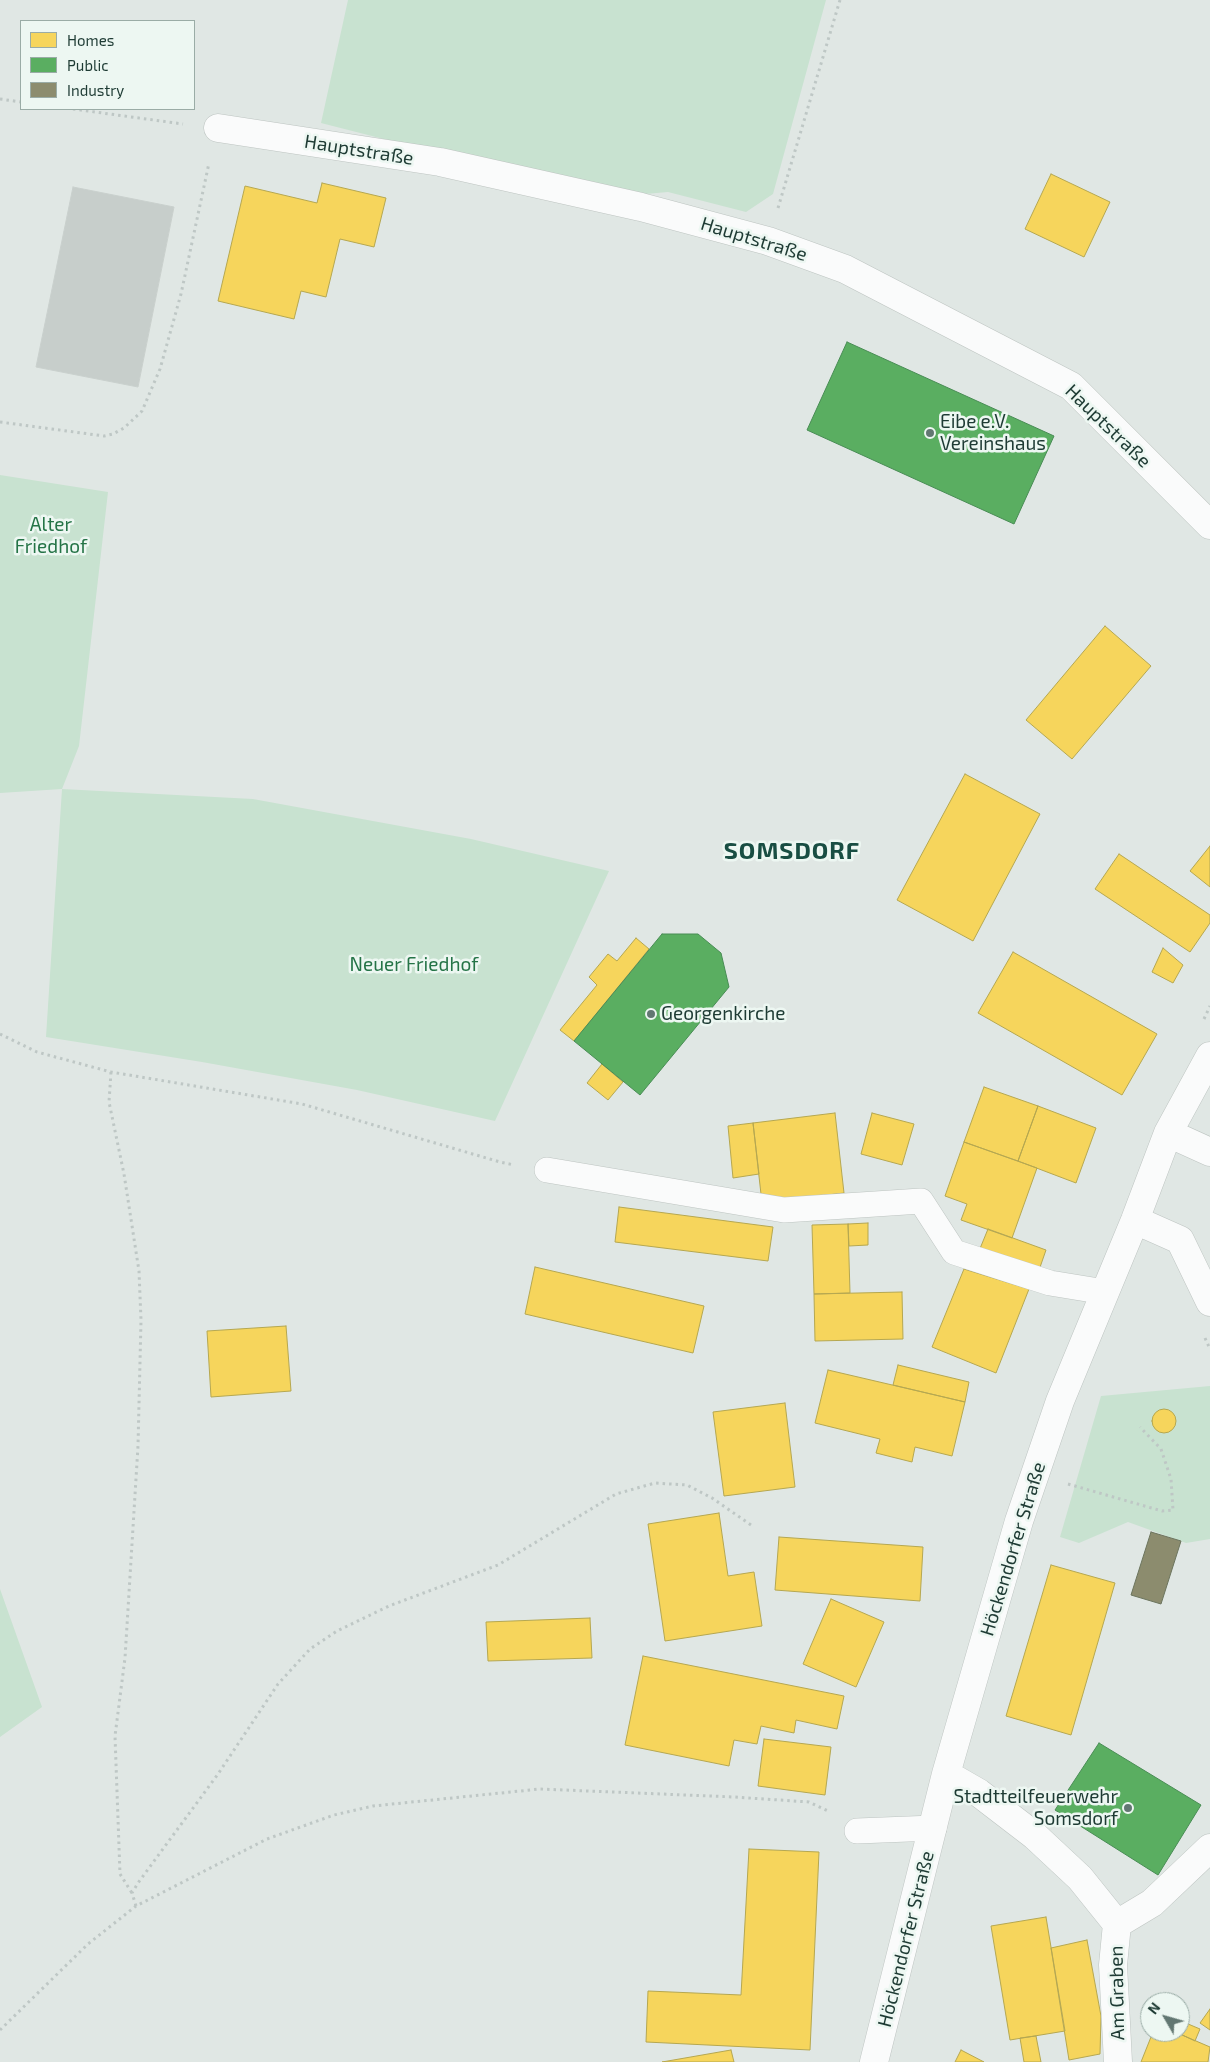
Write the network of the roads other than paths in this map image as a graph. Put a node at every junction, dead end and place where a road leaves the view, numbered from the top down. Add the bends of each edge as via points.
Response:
1 (218, 128) road end
2 (1210, 525) edge
3 (1210, 1056) edge
4 (1168, 1133) junction
5 (1210, 1152) edge
6 (547, 1170) road end
7 (1135, 1220) junction
8 (1105, 1292) junction
9 (1210, 1302) edge
10 (946, 1774) junction
11 (934, 1828) junction
12 (857, 1831) road end
13 (1210, 1848) edge
14 (1117, 1924) junction
15 (874, 2062) edge
16 (1118, 2062) edge

1 - 2 street, Hauptstraße via 440,162 641,207 768,241 845,269 1071,386
3 - 4 street, Höckendorfer Straße
4 - 5 street
4 - 7 street, Höckendorfer Straße
6 - 8 lane via 784,1210 921,1201 954,1252 1050,1283
7 - 8 street, Höckendorfer Straße
7 - 9 street via 1180,1240
8 - 10 street, Höckendorfer Straße via 1060,1401 1019,1521
10 - 11 street, Höckendorfer Straße
10 - 14 street, Am Graben via 979,1793 1035,1836 1080,1878
11 - 12 lane
11 - 15 street, Höckendorfer Straße
13 - 14 street, Am Graben via 1152,1903
14 - 16 street, Am Graben via 1113,1965

